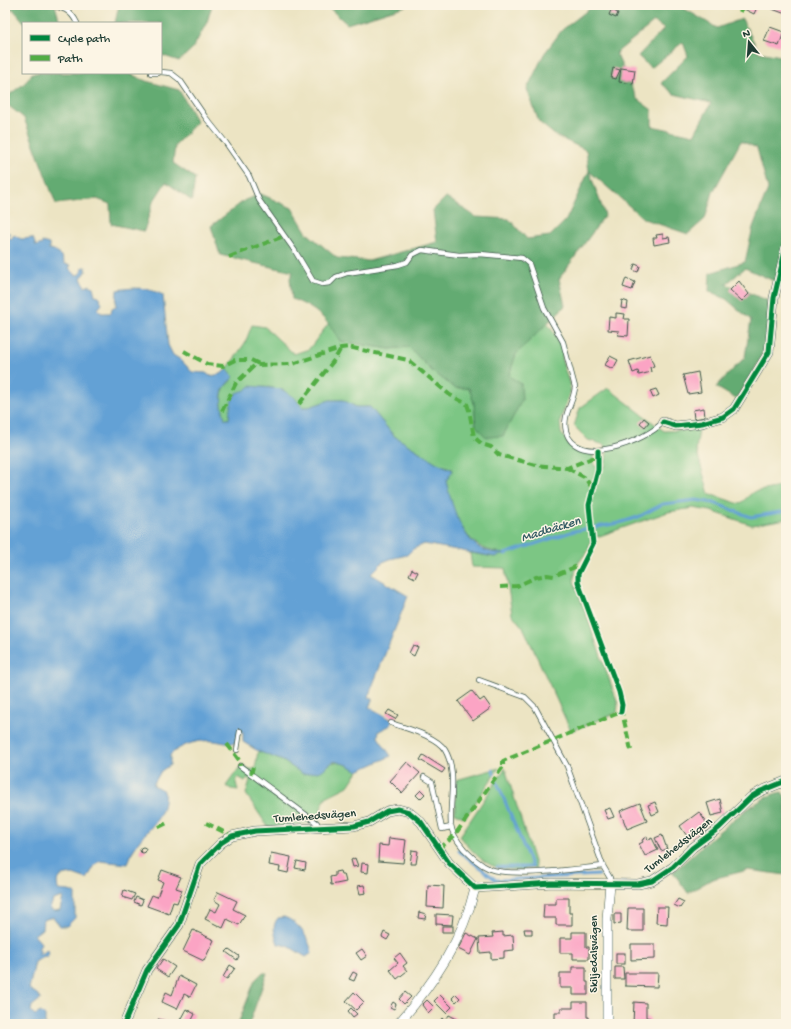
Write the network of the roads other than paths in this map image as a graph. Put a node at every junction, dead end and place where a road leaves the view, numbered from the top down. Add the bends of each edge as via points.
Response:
1 (49, 5) edge
2 (77, 22) edge
3 (162, 72) edge
4 (786, 246) edge
5 (663, 422) joint
6 (479, 680) dead end
7 (391, 723) dead end
8 (240, 731) dead end
9 (237, 750) dead end
10 (240, 766) dead end
11 (424, 778) dead end
12 (786, 781) edge
13 (318, 827) junction
14 (451, 827) junction
15 (603, 866) junction
16 (610, 884) junction
17 (475, 888) junction
18 (124, 1024) edge
19 (398, 1024) edge
20 (608, 1024) edge

1 - 2 lane via 65,9
3 - 5 lane via 180,80 226,142 249,176 259,200 313,281 330,283 336,277 347,273 398,265 407,262 412,255 422,250 459,256 480,254 522,258 529,264 544,308 565,346 575,387 565,418 565,429 569,439 584,448 598,451 650,434
4 - 5 street via 774,298 769,352 734,409 723,417 702,424 676,426
6 - 15 lane via 525,698 535,707 567,766
7 - 14 lane via 438,742 445,750 452,783
8 - 9 lane
10 - 13 lane via 317,823
11 - 14 lane via 432,782 442,829
12 - 16 street, Tumlehedsvägen via 751,797 719,828 692,848 673,867 652,881 626,885
13 - 17 street, Tumlehedsvägen via 354,826 369,822 387,811 398,809 409,812 421,822 449,863
13 - 18 street, Tumlehedsvägen via 255,831 232,836 205,858 196,872 179,925 147,970
14 - 15 lane via 460,844 473,858 491,869 524,872
15 - 16 lane via 610,878
16 - 17 street, Tumlehedsvägen via 552,883
16 - 20 street, Skiljedalsvägen via 607,920
17 - 19 street via 461,931 444,964

